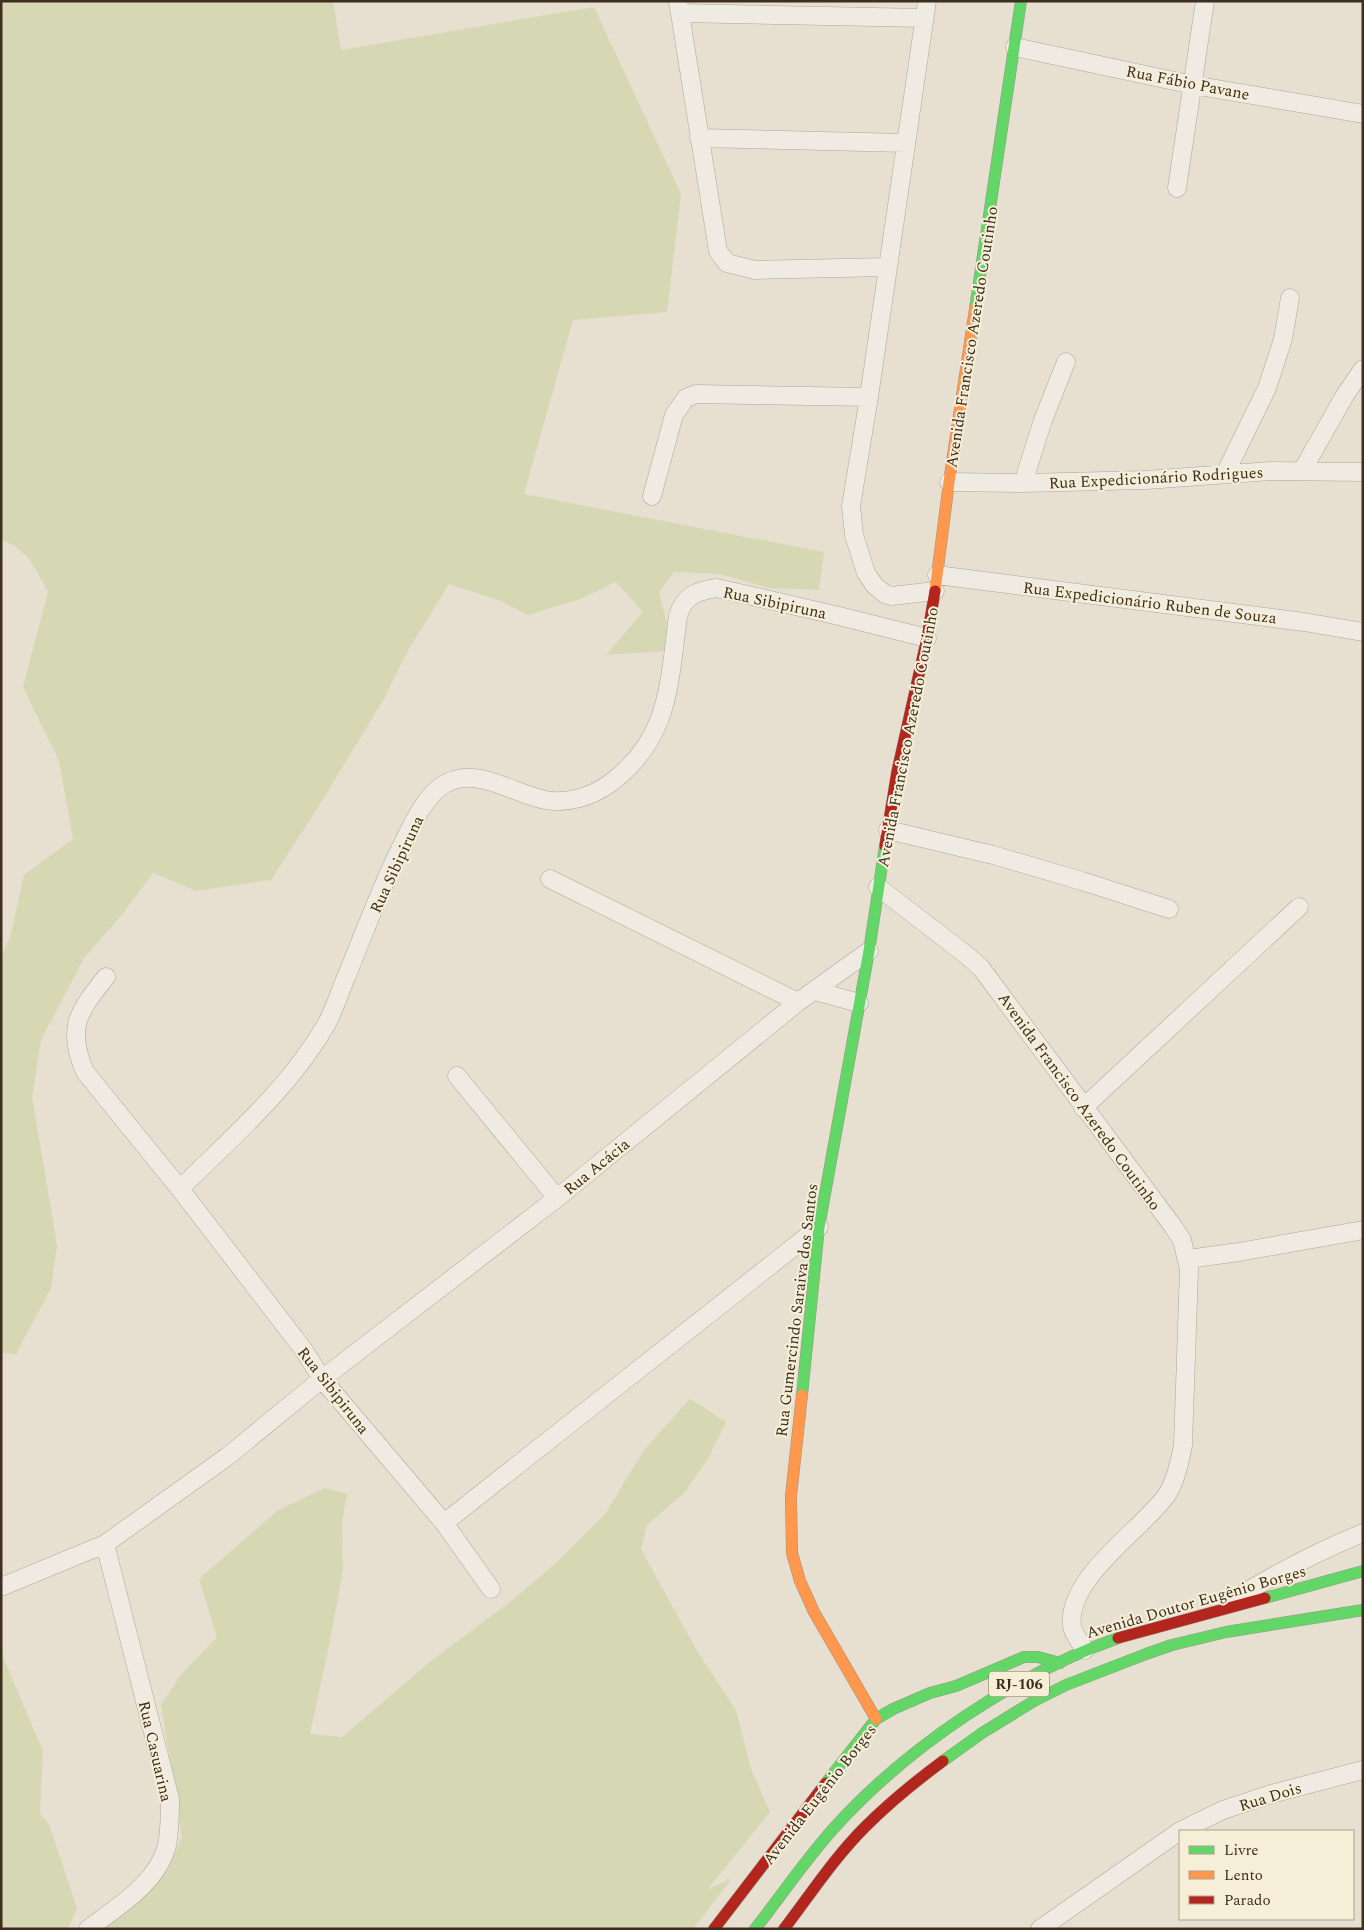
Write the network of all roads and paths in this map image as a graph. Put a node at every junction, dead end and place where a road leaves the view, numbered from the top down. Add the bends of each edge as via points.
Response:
1 (1021, 1) edge
2 (1205, 1) edge
3 (679, 7) edge
4 (925, 10) edge
5 (1015, 47) junction
6 (1193, 84) junction
7 (1363, 114) edge
8 (699, 138) junction
9 (906, 143) junction
10 (1177, 188) dead end
11 (887, 266) junction
12 (1290, 298) dead end
13 (1066, 362) dead end
14 (1363, 369) edge
15 (869, 396) junction
16 (1302, 471) junction
17 (1363, 472) edge
18 (1225, 474) junction
19 (949, 482) junction
20 (1024, 483) junction
21 (652, 496) dead end
22 (936, 583) junction
23 (1363, 632) edge
24 (927, 638) junction
25 (888, 830) junction
26 (550, 880) dead end
27 (878, 888) junction
28 (1299, 907) dead end
29 (1169, 909) dead end
30 (869, 951) junction
31 (106, 978) dead end
32 (815, 991) junction
33 (798, 1002) junction
34 (859, 1003) junction
35 (458, 1076) dead end
36 (1083, 1108) junction
37 (180, 1189) junction
38 (557, 1198) junction
39 (819, 1227) junction
40 (1363, 1230) edge
41 (1188, 1259) junction
42 (322, 1379) junction
43 (444, 1524) junction
44 (1363, 1533) edge
45 (105, 1544) junction
46 (1363, 1571) edge
47 (1, 1588) edge
48 (490, 1589) dead end
49 (1217, 1610) junction
50 (1363, 1610) edge
51 (1085, 1650) junction
52 (1060, 1663) junction
53 (876, 1719) junction
54 (1363, 1770) edge
55 (1182, 1830) edge
56 (1179, 1832) edge
57 (1045, 1927) edge
58 (88, 1929) edge
59 (714, 1929) edge
60 (755, 1929) edge
61 (784, 1929) edge

1 - 5 main road, Avenida Francisco Azeredo Coutinho
2 - 6 street
3 - 4 street
3 - 8 street
4 - 9 street, Rua Expedicionário Ruben de Souza
5 - 6 street, Rua Fábio Pavane
5 - 19 main road, Avenida Francisco Azeredo Coutinho
6 - 7 street, Rua Fábio Pavane
6 - 10 street
8 - 9 street
8 - 11 street via 718,251 726,263 754,270
9 - 11 street, Rua Expedicionário Ruben de Souza
11 - 15 street, Rua Expedicionário Ruben de Souza
12 - 18 street via 1283,339 1267,388
13 - 20 street via 1043,420
14 - 16 street
15 - 21 street via 696,394 686,398 674,416
15 - 22 street, Rua Expedicionário Ruben de Souza via 851,506 854,534 866,573 875,586 892,596
16 - 17 street, Rua Expedicionário Rodrigues
16 - 18 street, Rua Expedicionário Rodrigues
18 - 20 street, Rua Expedicionário Rodrigues
19 - 20 street, Rua Expedicionário Rodrigues
19 - 22 main road, Avenida Francisco Azeredo Coutinho
22 - 23 street, Rua Expedicionário Ruben de Souza via 1304,622
22 - 24 main road, Avenida Francisco Azeredo Coutinho
24 - 25 main road, Avenida Francisco Azeredo Coutinho via 897,772
24 - 37 street, Rua Sibipiruna via 717,588 691,594 678,616 665,705 650,742 635,761 600,790 565,802 545,800 474,778 458,778 438,789 421,809 397,854 328,1020 313,1045 276,1093
25 - 27 main road, Avenida Francisco Azeredo Coutinho
25 - 29 street via 993,855
26 - 33 street
27 - 30 main road, Rua Gumercindo Saraiva dos Santos
27 - 36 street, Avenida Francisco Azeredo Coutinho via 981,968
28 - 36 street
30 - 32 street, Rua Acácia
30 - 34 main road, Rua Gumercindo Saraiva dos Santos
31 - 37 street, Rua Sibipiruna via 82,1009 75,1035 79,1057 85,1072
32 - 33 street, Rua Acácia
32 - 34 street
33 - 38 street, Rua Acácia
34 - 39 main road, Rua Gumercindo Saraiva dos Santos
35 - 38 street
36 - 41 street, Avenida Francisco Azeredo Coutinho via 1172,1225 1182,1240
37 - 42 street, Rua Sibipiruna via 303,1349
38 - 42 street, Rua Acácia
39 - 43 street
39 - 53 main road, Rua Gumercindo Saraiva dos Santos via 791,1496 792,1553 814,1612
40 - 41 street
41 - 51 street, Avenida Francisco Azeredo Coutinho via 1181,1458 1167,1494 1079,1591 1072,1628
42 - 43 street, Rua Sibipiruna
42 - 45 street via 228,1456
43 - 48 street, Rua Sibipiruna
44 - 49 street via 1291,1565
45 - 47 street
45 - 58 street, Rua Casuarina via 170,1799 170,1824 167,1847 154,1872 133,1895
46 - 49 main road, Avenida Doutor Eugênio Borges / RJ-106
49 - 51 main road, Avenida Doutor Eugênio Borges / RJ-106
50 - 61 main road, RJ-106 via 1258,1626 1180,1643 1061,1688 1027,1706 939,1764 864,1829
51 - 52 main road, Avenida Doutor Eugênio Borges / RJ-106
52 - 53 main road, Avenida Eugênio Borges via 1024,1657 956,1686 930,1693
52 - 60 main road, Avenida Doutor Eugênio Borges / RJ-106 via 990,1700 930,1741 884,1780 834,1828
53 - 59 main road, Avenida Eugênio Borges
54 - 55 street, Rua Dois via 1271,1794 1223,1810
56 - 57 street, Rua Dois

